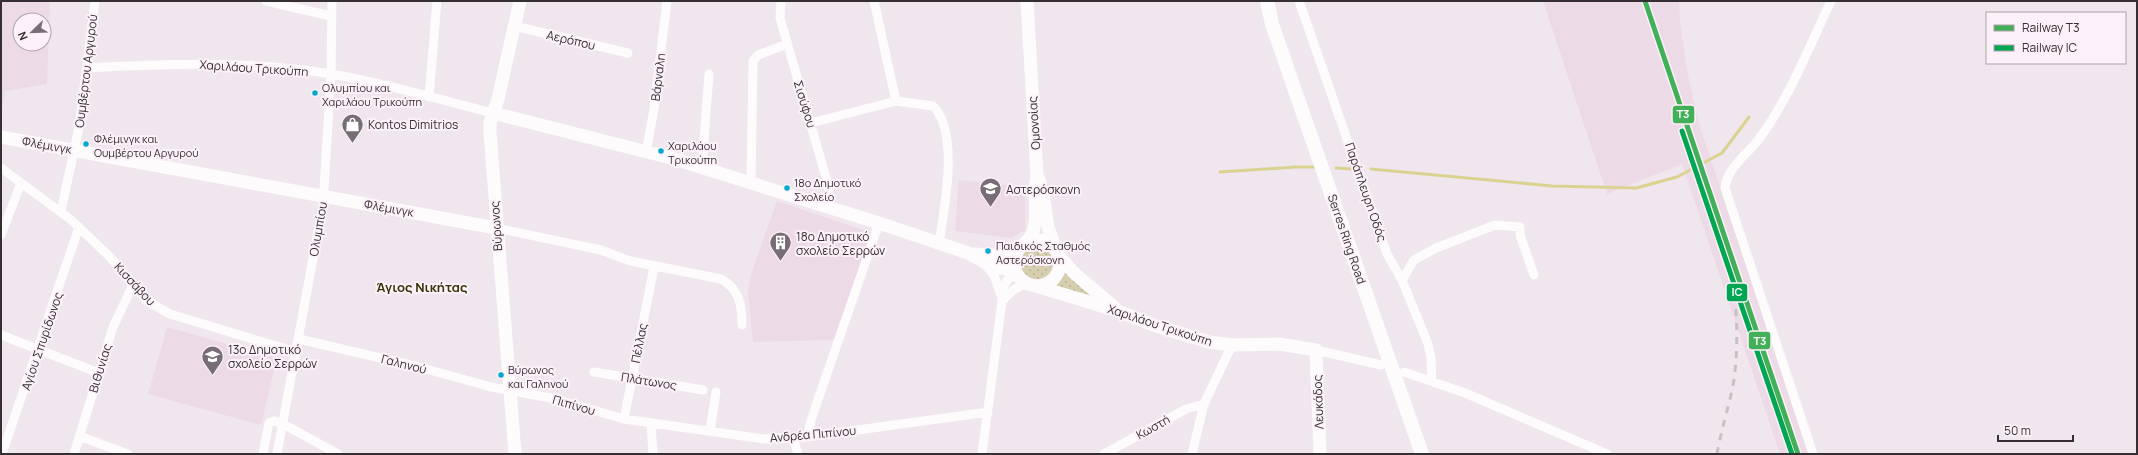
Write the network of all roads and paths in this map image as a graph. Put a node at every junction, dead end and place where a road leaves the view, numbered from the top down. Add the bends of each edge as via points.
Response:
1 (95, 1) edge
2 (266, 1) edge
3 (332, 1) edge
4 (438, 1) edge
5 (520, 1) edge
6 (667, 1) edge
7 (781, 1) edge
8 (874, 1) edge
9 (1026, 1) edge
10 (1261, 1) edge
11 (1267, 1) edge
12 (1299, 1) edge
13 (1831, 1) edge
14 (331, 16) junction
15 (1272, 24) junction
16 (514, 26) junction
17 (787, 44) junction
18 (628, 53) dead end
19 (88, 68) junction
20 (709, 74) dead end
21 (331, 75) junction
22 (429, 97) junction
23 (896, 101) junction
24 (493, 113) junction
25 (811, 123) junction
26 (1, 137) edge
27 (76, 150) junction
28 (646, 152) junction
29 (1, 168) edge
30 (702, 168) junction
31 (1037, 175) junction
32 (751, 182) junction
33 (21, 183) junction
34 (324, 196) junction
35 (827, 207) junction
36 (61, 211) junction
37 (879, 223) junction
38 (79, 227) junction
39 (496, 228) junction
40 (1, 235) edge
41 (939, 244) junction
42 (1023, 245) junction
43 (968, 253) junction
44 (1057, 253) junction
45 (983, 262) junction
46 (654, 267) junction
47 (1534, 275) dead end
48 (1024, 279) junction
49 (1402, 280) junction
50 (133, 285) junction
51 (1002, 301) junction
52 (1118, 311) junction
53 (742, 325) dead end
54 (1, 335) edge
55 (299, 339) junction
56 (1232, 345) junction
57 (39, 349) junction
58 (1316, 350) junction
59 (296, 352) junction
60 (1381, 365) dead end
61 (594, 372) dead end
62 (1404, 372) dead end
63 (98, 373) junction
64 (633, 378) junction
65 (1432, 381) junction
66 (510, 390) junction
67 (703, 390) dead end
68 (716, 392) dead end
69 (1204, 404) junction
70 (988, 412) junction
71 (620, 418) junction
72 (284, 424) junction
73 (651, 424) junction
74 (710, 431) junction
75 (79, 436) junction
76 (807, 437) junction
77 (792, 438) junction
78 (2, 454) edge
79 (74, 454) edge
80 (128, 454) edge
81 (263, 454) edge
82 (277, 454) edge
83 (338, 454) edge
84 (515, 454) edge
85 (652, 454) edge
86 (798, 454) edge
87 (982, 454) edge
88 (1104, 454) edge
89 (1192, 454) edge
90 (1320, 454) edge
91 (1422, 454) edge
92 (1606, 454) edge
93 (1813, 454) edge

1 - 19 street, Ουμβέρτου Αργυρού
2 - 14 street
3 - 14 street, Ολυμπίου
4 - 22 street
5 - 16 street, Βύρωνος
6 - 28 street, Βάρναλη via 654,109
7 - 17 street, Σισύφου via 779,13
8 - 23 street
9 - 31 street, Ομονοίας
10 - 15 main road, Serres Ring Road
11 - 15 main road, Serres Ring Road
12 - 49 street, Παράπλευρη Οδός via 1387,254
13 - 93 street via 1788,92 1756,142 1727,177 1725,188
14 - 21 street, Ολυμπίου
15 - 91 main road, Serres Ring Road
16 - 18 street, Αερόπου
16 - 24 street, Βύρωνος
17 - 25 street, Σισύφου
17 - 32 street via 758,55 753,61
19 - 21 street, Χαριλάου Τρικούπη via 222,64
19 - 27 street, Ουμβέρτου Αργυρού
20 - 30 street
21 - 22 street, Χαριλάου Τρικούπη
21 - 34 street, Ολυμπίου
22 - 24 street, Χαριλάου Τρικούπη
23 - 25 street
23 - 41 street via 933,106 943,123 949,151
24 - 28 street, Χαριλάου Τρικούπη
24 - 39 street, Βύρωνος via 490,132
25 - 35 street, Σισύφου via 829,188
26 - 27 street, Φλέμινγκ
27 - 34 street, Φλέμινγκ
27 - 36 street, Ουμβέρτου Αργυρού
28 - 30 street, Χαριλάου Τρικούπη
29 - 33 street, Κισσάβου
30 - 32 street, Χαριλάου Τρικούπη
31 - 42 street, Ομονοίας via 1034,193 1036,226 1033,234
31 - 44 street via 1048,226
32 - 35 street, Χαριλάου Τρικούπη
33 - 36 street, Κισσάβου
33 - 40 street
34 - 39 street, Φλέμινγκ
34 - 55 street, Ολυμπίου
35 - 37 street, Χαριλάου Τρικούπη
36 - 38 street, Κισσάβου
37 - 41 street, Χαριλάου Τρικούπη
37 - 76 street
38 - 50 street, Κισσάβου via 116,263
38 - 57 street, Αγίου Σπυρίδωνος
39 - 46 street, Φλέμινγκ via 601,250
39 - 66 street, Βύρωνος
41 - 43 street, Χαριλάου Τρικούπη
42 - 43 street via 999,257
42 - 44 street via 1032,240 1046,242
42 - 48 street via 1014,261
43 - 45 street, Χαριλάου Τρικούπη
44 - 48 street via 1058,271 1050,282
44 - 52 street via 1074,273
45 - 48 street, Χαριλάου Τρικούπη
45 - 51 street via 996,279
46 - 53 street, Φλέμινγκ via 716,277 726,282 740,297
46 - 64 street, Πέλλας
47 - 49 street via 1520,235 1520,227 1495,225 1414,260
48 - 51 street
48 - 51 street via 1010,277 1002,289
48 - 52 street, Χαριλάου Τρικούπη
49 - 65 street, Παράπλευρη Οδός via 1428,344
50 - 59 street, Κισσάβου via 151,304 170,314
50 - 63 street, Βιθυνίας via 113,327
51 - 70 street
52 - 56 street, Χαριλάου Τρικούπη via 1196,339
54 - 57 street
55 - 59 street, Ολυμπίου
55 - 66 street, Γαληνού
56 - 58 street, Χαριλάου Τρικούπη via 1279,344
56 - 69 street
57 - 63 street
57 - 78 street, Αγίου Σπυρίδωνος
58 - 60 street, Χαριλάου Τρικούπη
58 - 90 street, Λευκάδος
59 - 72 street, Ολυμπίου
61 - 64 street, Πλάτωνος
62 - 65 street
63 - 75 street, Βιθυνίας
64 - 67 street, Πλάτωνος
64 - 71 street, Πέλλας
65 - 92 street
66 - 71 street, Πιπίνου via 551,398
66 - 84 street, Βύρωνος
68 - 74 street
69 - 88 street, Κωστή via 1186,409
69 - 89 street
70 - 76 street, Ανδρέα Πιπίνου
70 - 87 street
71 - 73 street, Ανδρέα Πιπίνου
72 - 81 street via 274,421 269,423
72 - 82 street, Ολυμπίου
72 - 83 street
73 - 74 street, Ανδρέα Πιπίνου
73 - 85 street
74 - 77 street, Ανδρέα Πιπίνου via 764,438
75 - 79 street, Βιθυνίας
75 - 80 street
76 - 77 street, Ανδρέα Πιπίνου
77 - 86 street

